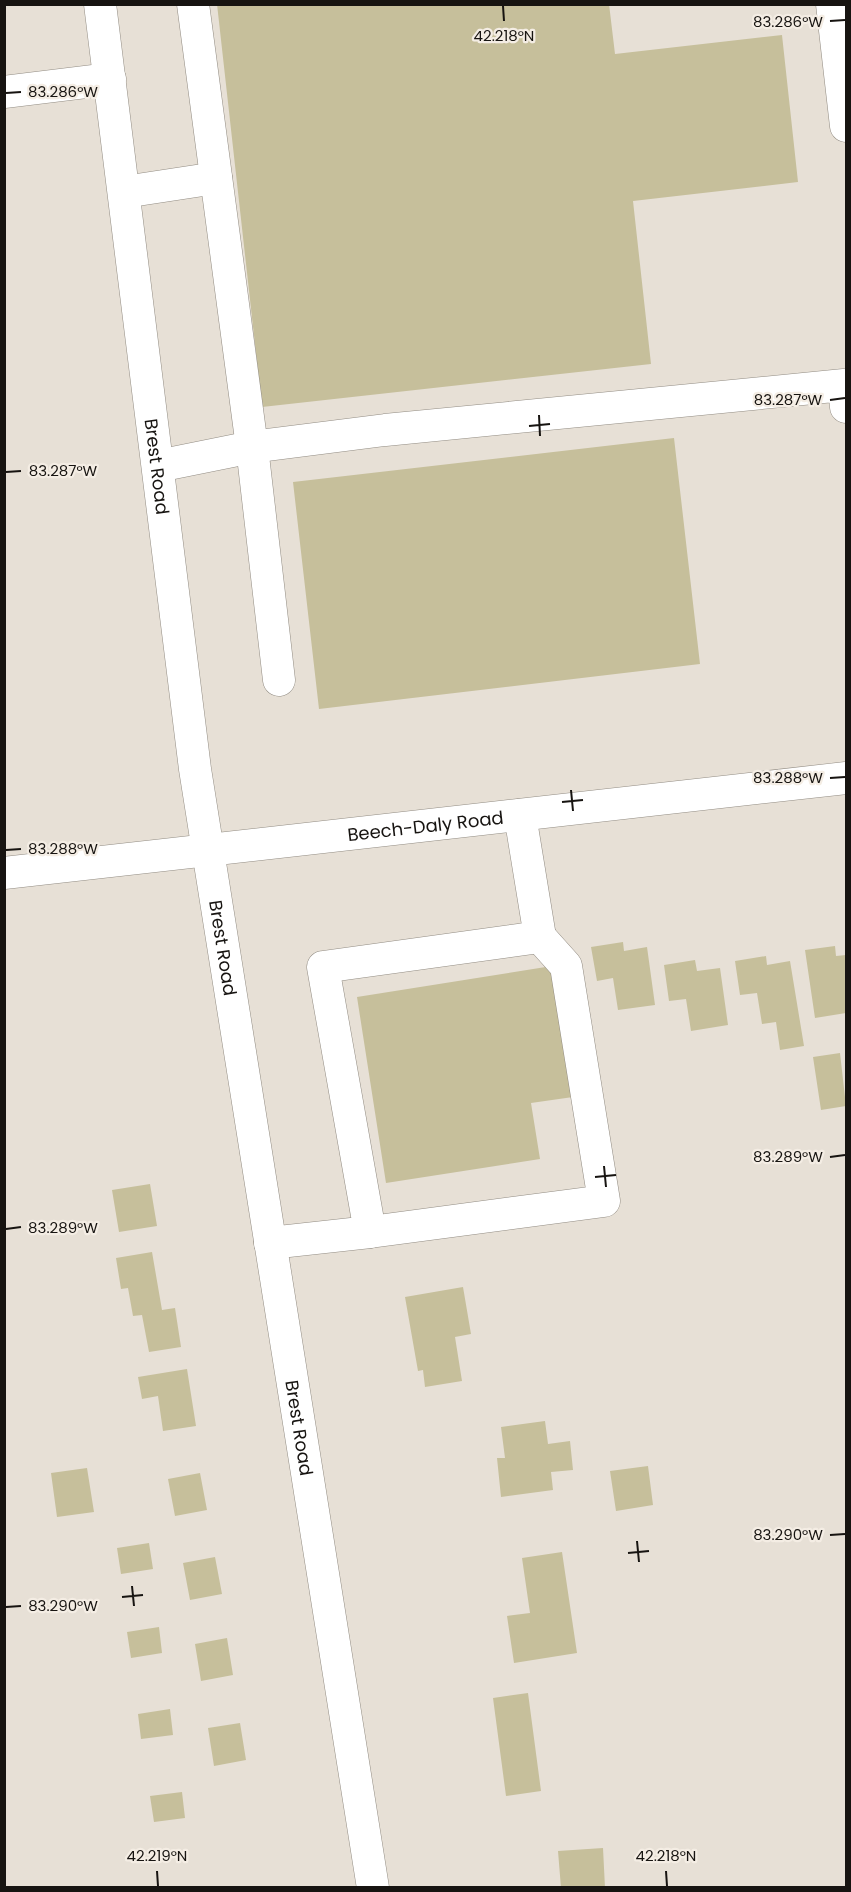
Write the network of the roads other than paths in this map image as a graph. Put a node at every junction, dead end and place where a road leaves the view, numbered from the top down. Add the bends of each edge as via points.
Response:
1 (100, 4) edge
2 (193, 4) edge
3 (832, 4) edge
4 (110, 79) junction
5 (4, 92) edge
6 (846, 126) edge
7 (216, 178) junction
8 (124, 192) junction
9 (846, 407) edge
10 (252, 447) junction
11 (158, 466) junction
12 (279, 680) dead end
13 (846, 778) edge
14 (520, 815) junction
15 (208, 850) junction
16 (4, 873) edge
17 (540, 937) junction
18 (370, 1232) junction
19 (270, 1243) junction
20 (373, 1887) edge

1 - 4 street, Brest Road
2 - 7 street
3 - 6 street
4 - 5 street
4 - 8 street, Brest Road
7 - 8 street
7 - 10 street
8 - 11 street, Brest Road
9 - 10 street via 844,385 385,430
10 - 11 street
10 - 12 street
11 - 15 street, Brest Road
13 - 14 street, Beech-Daly Road
14 - 15 street, Beech-Daly Road
14 - 17 street
15 - 16 street, Beech-Daly Road
15 - 19 street, Brest Road
17 - 18 street via 323,968
17 - 18 street via 566,966 604,1201
18 - 19 street
19 - 20 street, Brest Road

